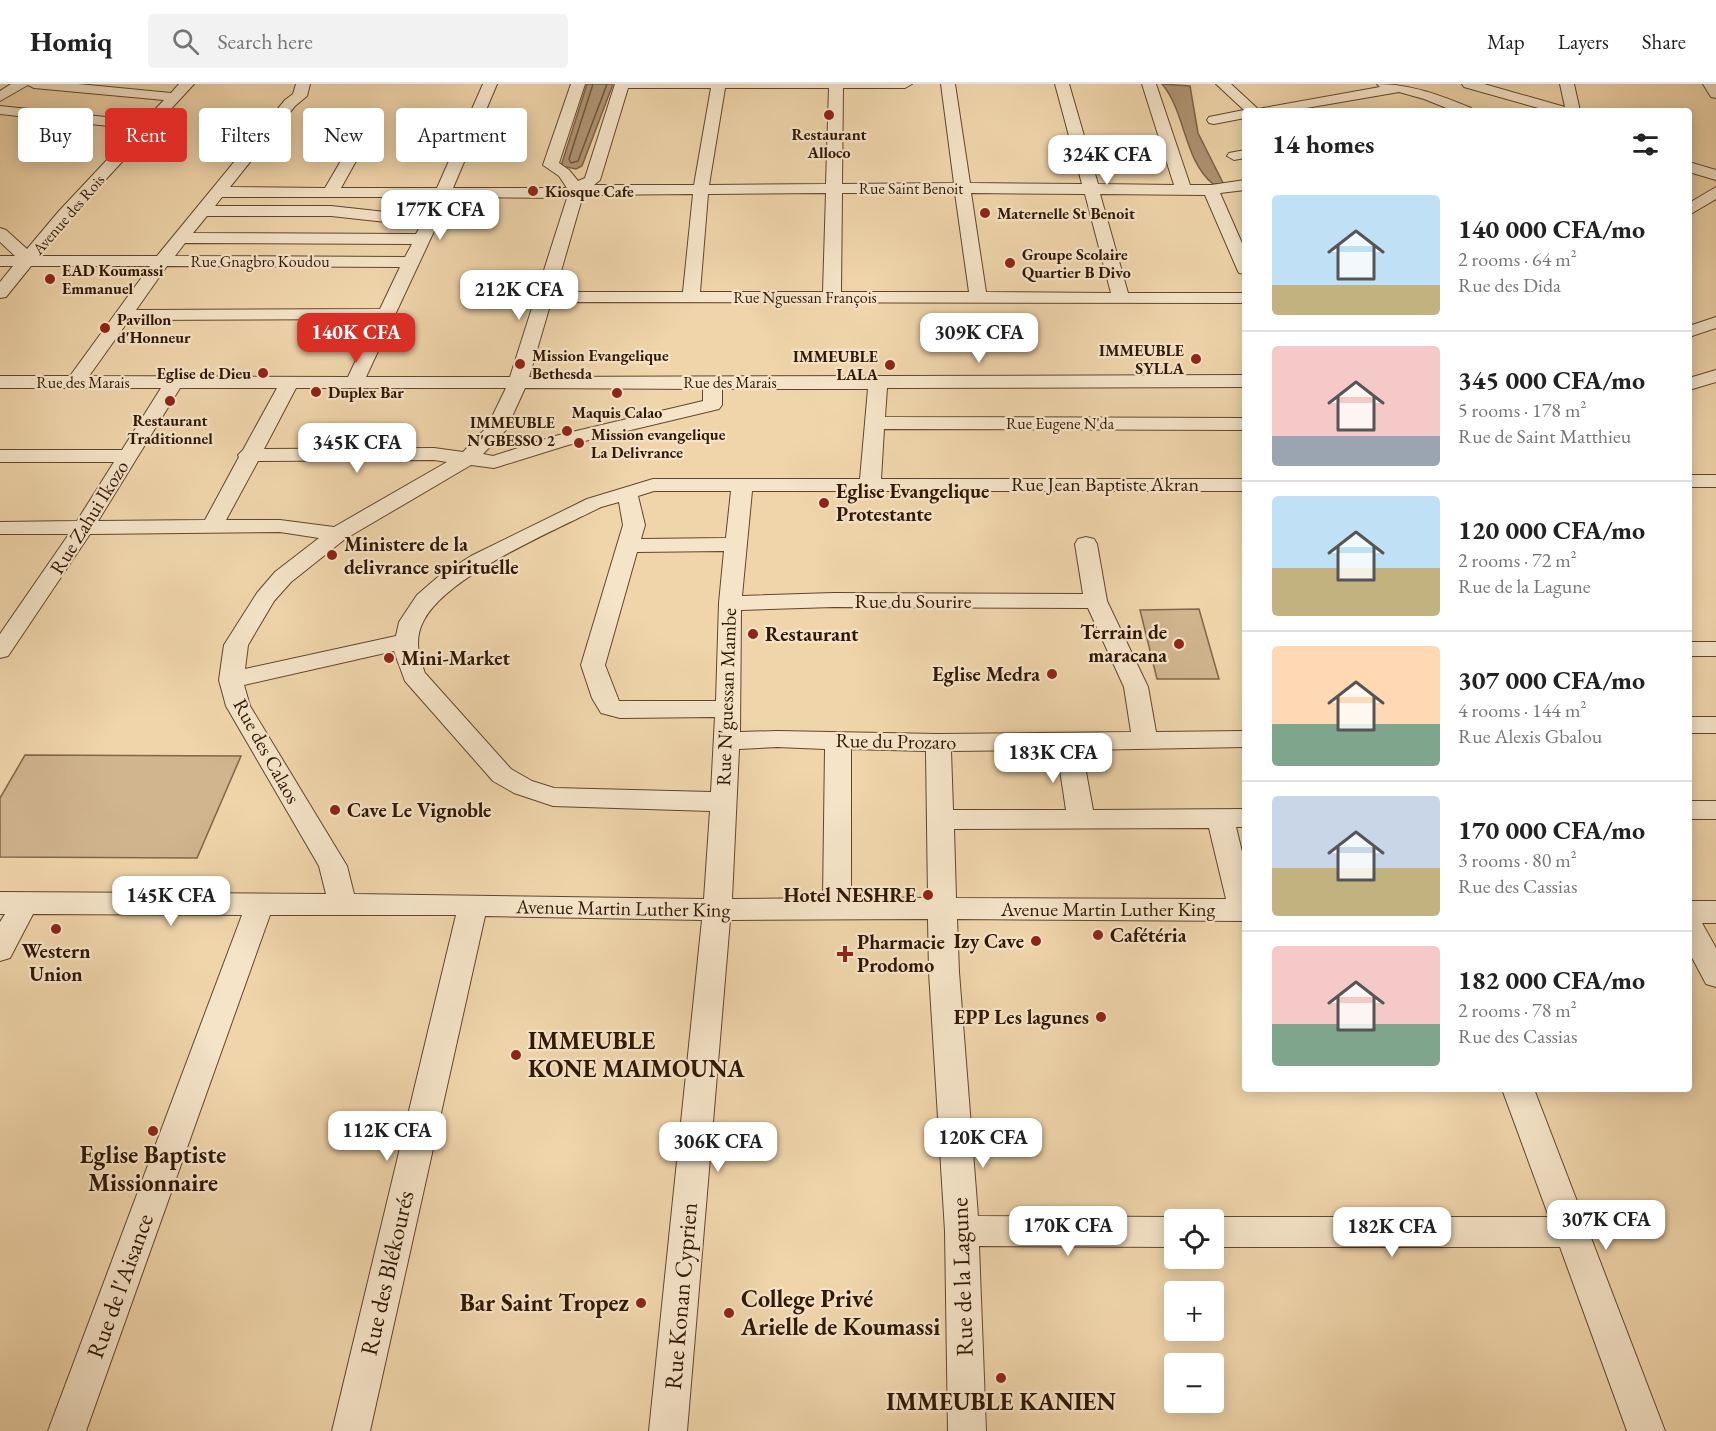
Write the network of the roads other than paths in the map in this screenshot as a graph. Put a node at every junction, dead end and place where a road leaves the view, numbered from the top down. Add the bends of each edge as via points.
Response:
1 (21, 84) edge
2 (33, 84) edge
3 (187, 84) edge
4 (303, 84) edge
5 (490, 84) edge
6 (578, 84) edge
7 (622, 84) edge
8 (673, 84) edge
9 (719, 84) edge
10 (777, 84) edge
11 (836, 84) edge
12 (905, 84) edge
13 (948, 84) edge
14 (1062, 84) edge
15 (1149, 84) edge
16 (1223, 84) edge
17 (1384, 84) edge
18 (1469, 84) edge
19 (1568, 84) edge
20 (1710, 84) edge
21 (890, 85) edge
22 (1399, 88) junction
23 (1299, 90) dead end
24 (1426, 90) edge
25 (1716, 94) edge
26 (0, 97) edge
27 (173, 97) junction
28 (1314, 102) junction
29 (163, 108) edge
30 (1250, 108) edge
31 (1281, 108) edge
32 (1455, 108) edge
33 (1554, 108) edge
34 (1572, 108) edge
35 (0, 110) edge
36 (1242, 115) edge
37 (1214, 120) dead end
38 (105, 122) edge
39 (113, 162) edge
40 (347, 162) edge
41 (1692, 168) edge
42 (1716, 175) edge
43 (1242, 185) edge
44 (834, 188) junction
45 (964, 188) junction
46 (1090, 188) junction
47 (701, 189) junction
48 (1183, 189) junction
49 (577, 190) junction
50 (1211, 190) junction
51 (218, 192) junction
52 (330, 192) junction
53 (1716, 192) edge
54 (444, 193) junction
55 (1692, 208) edge
56 (202, 212) junction
57 (433, 218) junction
58 (0, 233) edge
59 (181, 238) junction
60 (423, 238) junction
61 (1241, 249) edge
62 (0, 261) edge
63 (27, 261) junction
64 (162, 261) junction
65 (411, 262) junction
66 (0, 293) edge
67 (546, 297) junction
68 (691, 297) junction
69 (832, 297) junction
70 (978, 297) junction
71 (1121, 297) junction
72 (1242, 298) edge
73 (386, 314) junction
74 (124, 315) junction
75 (1716, 322) edge
76 (1692, 331) edge
77 (1716, 376) edge
78 (175, 381) junction
79 (1242, 381) edge
80 (0, 382) edge
81 (76, 382) junction
82 (290, 382) junction
83 (354, 382) junction
84 (713, 382) junction
85 (518, 383) junction
86 (878, 383) junction
87 (1692, 383) edge
88 (876, 423) junction
89 (1242, 424) edge
90 (248, 455) junction
91 (0, 456) edge
92 (127, 456) junction
93 (467, 459) junction
94 (870, 483) junction
95 (741, 484) junction
96 (1242, 485) edge
97 (627, 492) junction
98 (212, 527) junction
99 (0, 528) edge
100 (85, 528) junction
101 (337, 534) junction
102 (735, 544) junction
103 (1086, 544) dead end
104 (627, 546) junction
105 (1096, 601) junction
106 (730, 603) junction
107 (11, 622) edge
108 (406, 641) junction
109 (1692, 649) edge
110 (1716, 649) edge
111 (0, 651) edge
112 (231, 680) junction
113 (726, 709) junction
114 (1692, 725) edge
115 (1716, 726) edge
116 (1242, 739) edge
117 (838, 740) junction
118 (727, 741) junction
119 (1068, 741) junction
120 (1145, 741) junction
121 (938, 743) junction
122 (722, 802) junction
123 (1692, 810) edge
124 (1716, 810) edge
125 (1232, 818) edge
126 (1081, 819) junction
127 (939, 820) junction
128 (1242, 895) edge
129 (12, 903) edge
130 (260, 904) junction
131 (342, 904) junction
132 (473, 905) junction
133 (837, 908) junction
134 (944, 908) junction
135 (717, 910) junction
136 (1242, 910) edge
137 (1692, 912) edge
138 (1716, 912) edge
139 (1692, 930) edge
140 (0, 950) edge
141 (1716, 976) edge
142 (1519, 1092) edge
143 (962, 1231) junction
144 (1164, 1232) edge
145 (1224, 1232) edge
146 (1571, 1232) junction
147 (67, 1431) edge
148 (351, 1431) edge
149 (668, 1431) edge
150 (967, 1431) edge
151 (1646, 1431) edge

1 - 26 street
2 - 27 street
3 - 27 street, Avenue des Rois
4 - 51 street via 300,96 290,103
5 - 54 street
6 - 49 street via 551,165 564,173
7 - 8 street
7 - 49 street via 592,180
8 - 9 street
9 - 10 street
9 - 47 street
10 - 11 street
11 - 21 street
11 - 44 street
12 - 21 street
13 - 45 street
14 - 46 street
15 - 48 street
16 - 30 street
17 - 22 street
18 - 33 street
19 - 34 street
20 - 25 street
22 - 24 street
22 - 28 street
23 - 28 street
24 - 32 street
27 - 29 street, Avenue des Rois
28 - 31 street
35 - 38 street
36 - 37 street
39 - 63 street, Avenue des Rois
40 - 52 street
41 - 42 street
43 - 50 street, Rue Saint Benoit
44 - 45 street, Rue Saint Benoit
44 - 47 street, Rue Saint Benoit
44 - 69 street
45 - 46 street, Rue Saint Benoit
45 - 70 street
46 - 48 street, Rue Saint Benoit
46 - 71 street
47 - 49 street, Rue Saint Benoit
47 - 68 street
48 - 50 street, Rue Saint Benoit
49 - 54 street, Rue Saint Benoit via 562,194
49 - 67 street, Rue des Calaos
50 - 61 street
51 - 52 street, Rue Saint Benoit
51 - 56 street
52 - 54 street, Rue Saint Benoit
53 - 55 street
54 - 57 street
56 - 57 street via 331,211
56 - 59 street
57 - 60 street
58 - 63 street
59 - 60 street
59 - 64 street
60 - 65 street
62 - 63 street, Rue Gnagbro Koudou
63 - 64 street, Rue Gnagbro Koudou
63 - 66 street, Avenue des Rois
64 - 65 street, Rue Gnagbro Koudou
64 - 74 street
65 - 73 street
67 - 68 street, Rue Nguessan François
67 - 85 street, Rue des Calaos
68 - 69 street, Rue Nguessan François
69 - 70 street, Rue Nguessan François
70 - 71 street, Rue Nguessan François
71 - 72 street, Rue Nguessan François
73 - 74 street
73 - 83 street
74 - 81 street
75 - 76 street
77 - 87 street
78 - 81 street, Rue des Marais
78 - 82 street, Rue des Marais
78 - 92 street, Rue Zahui Ikozo
79 - 86 street, Rue des Marais
80 - 81 street, Rue des Marais
82 - 83 street, Rue des Marais
82 - 90 street
83 - 85 street, Rue des Marais
84 - 85 street, Rue des Marais
84 - 86 street, Rue des Marais
84 - 93 street via 712,405 562,440 494,462
85 - 93 street, Rue des Calaos via 496,430
86 - 88 street
88 - 89 street, Rue Eugene N'da
88 - 94 street
90 - 93 street via 434,454
90 - 98 street
91 - 92 street
92 - 100 street, Rue Zahui Ikozo
93 - 101 street, Rue des Calaos
94 - 95 street, Rue Jean Baptiste Akran
94 - 96 street, Rue Jean Baptiste Akran
95 - 97 street, Rue Jean Baptiste Akran via 653,485
95 - 102 street, Rue N'guessan Mambe
97 - 104 street via 634,525
97 - 108 street, Rue Jean Baptiste Akran via 594,503 447,581 425,600 411,622
98 - 100 street
98 - 101 street via 280,526
99 - 100 street
100 - 107 street, Rue Zahui Ikozo
101 - 112 street, Rue des Calaos via 301,561 265,598 236,645
102 - 104 street
102 - 106 street, Rue N'guessan Mambe
103 - 105 street
104 - 113 street via 593,665 604,698 610,707 620,710
105 - 106 street, Rue du Sourire
105 - 120 street via 1137,687
106 - 113 street, Rue N'guessan Mambe
107 - 111 street, Rue Zahui Ikozo
108 - 112 street
108 - 122 street via 406,655 414,676 502,775 523,787 553,797
109 - 110 street
112 - 131 street, Rue des Calaos via 238,706 250,728 333,866
113 - 118 street, Rue N'guessan Mambe
114 - 115 street
116 - 120 street, Rue du Prozaro
117 - 118 street, Rue du Prozaro
117 - 121 street, Rue du Prozaro
117 - 133 street
118 - 122 street, Rue N'guessan Mambe
119 - 120 street, Rue du Prozaro
119 - 121 street, Rue du Prozaro
119 - 126 street
121 - 127 street, Rue de la Lagune
122 - 135 street, Rue N'guessan Mambe
123 - 124 street
125 - 126 street
125 - 128 street
126 - 127 street
127 - 134 street, Rue de la Lagune
129 - 130 street, Avenue Martin Luther King
129 - 140 street
130 - 131 street, Avenue Martin Luther King
130 - 147 street, Rue de l'Aisance
131 - 132 street, Avenue Martin Luther King
132 - 135 street, Avenue Martin Luther King
132 - 148 street, Rue des Blékourés
133 - 134 street, Avenue Martin Luther King
133 - 135 street, Avenue Martin Luther King
134 - 136 street, Avenue Martin Luther King
134 - 143 street, Rue de la Lagune via 944,972
135 - 149 street, Rue Konan Cyprien
137 - 138 street
139 - 141 street
142 - 146 street
143 - 144 street
143 - 150 street, Rue de la Lagune
145 - 146 street
146 - 151 street

